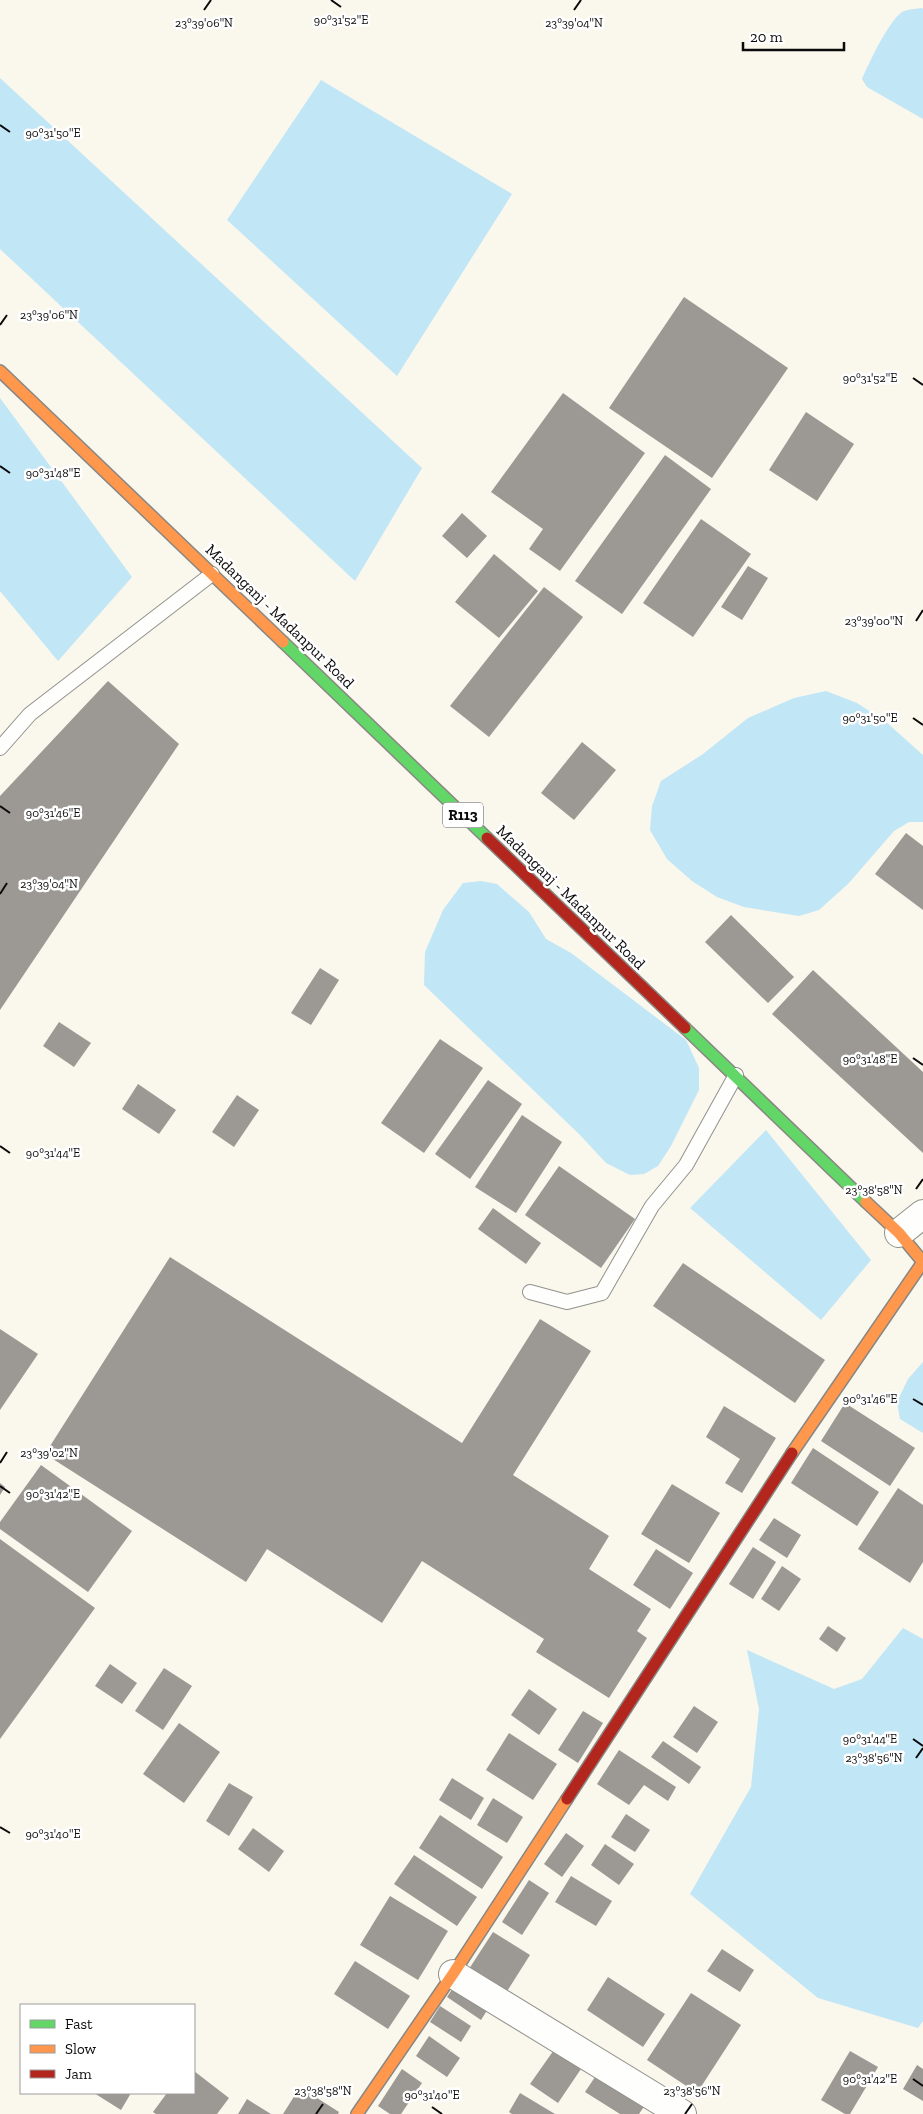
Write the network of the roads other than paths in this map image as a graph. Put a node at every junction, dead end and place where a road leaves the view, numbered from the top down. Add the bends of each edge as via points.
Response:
1 (0, 370) edge
2 (212, 574) junction
3 (0, 748) edge
4 (736, 1075) junction
5 (923, 1214) edge
6 (899, 1233) junction
7 (923, 1262) edge
8 (530, 1292) dead end
9 (453, 1974) junction
10 (357, 2114) edge
11 (682, 2114) edge

1 - 2 main road, Madanganj - Madanpur Road / R113
2 - 3 lane via 30,714
2 - 4 main road, Madanganj - Madanpur Road / R113
4 - 6 main road, Madanganj - Madanpur Road / R113
4 - 8 lane via 686,1165 652,1206 602,1294 567,1302
5 - 6 street
6 - 7 main road, Madanganj - Madanpur Road / R113
7 - 9 main road via 801,1439
9 - 10 main road
9 - 11 street

